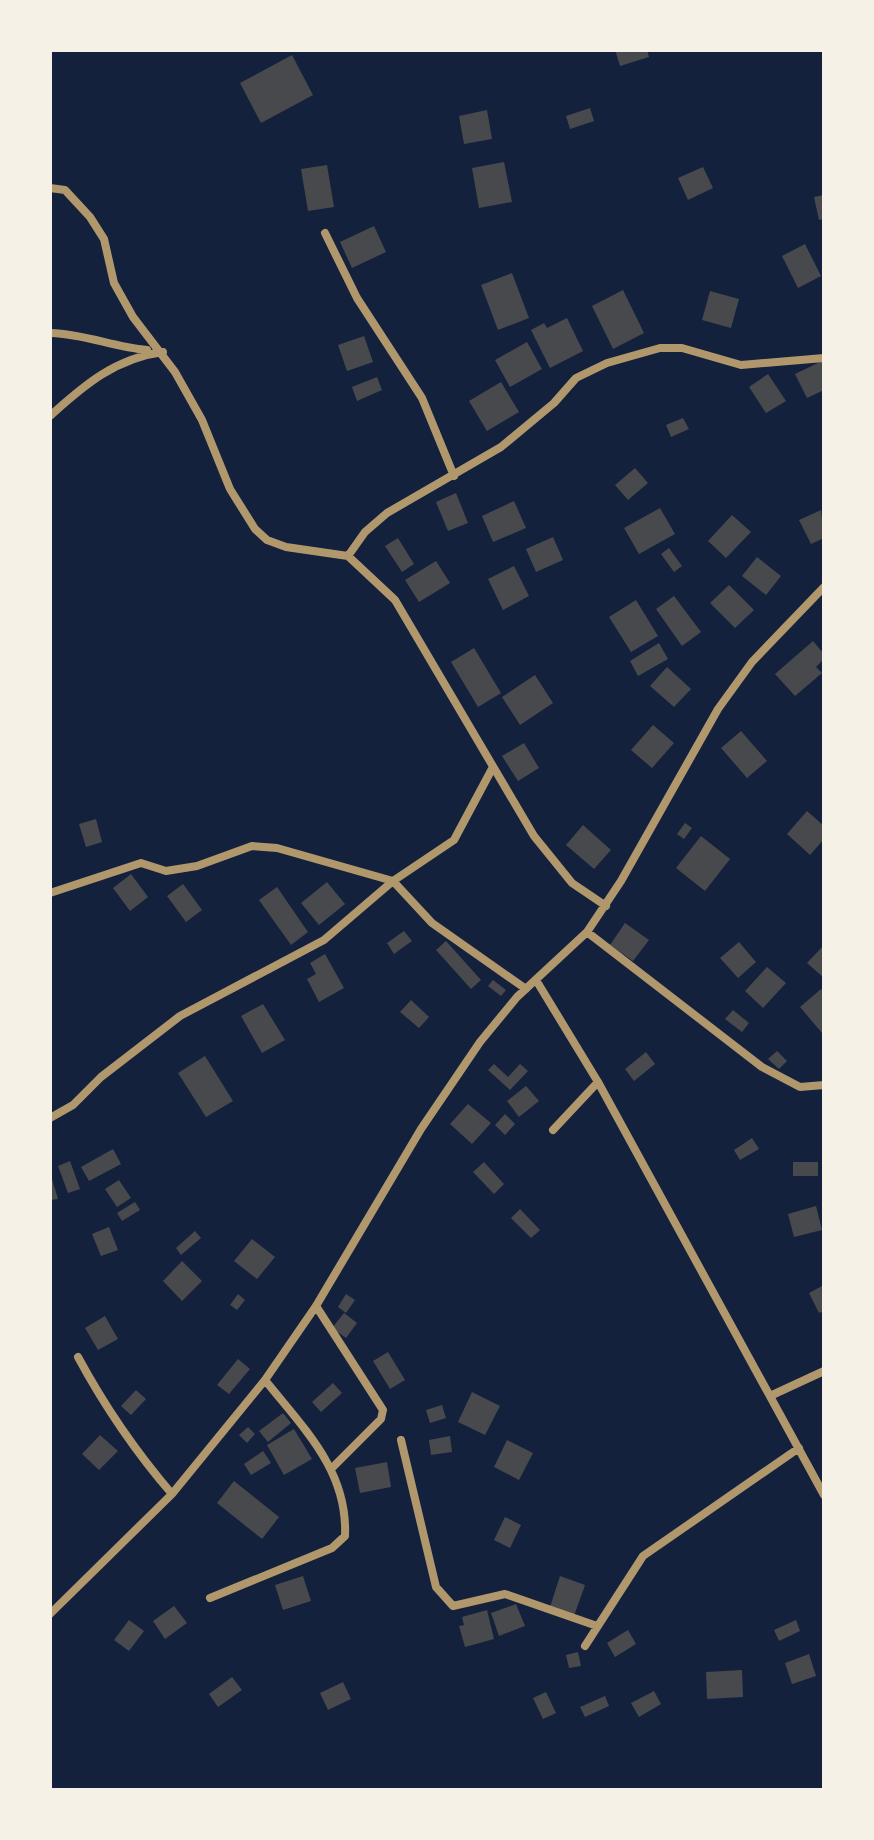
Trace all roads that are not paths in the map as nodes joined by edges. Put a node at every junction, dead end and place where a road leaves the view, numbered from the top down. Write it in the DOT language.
graph roads {
  1 [pos="50,188"];
  2 [pos="325,233"];
  3 [pos="51,333"];
  4 [pos="163,352"];
  5 [pos="824,358"];
  6 [pos="50,416"];
  7 [pos="454,476"];
  8 [pos="348,556"];
  9 [pos="824,587"];
  10 [pos="493,767"];
  11 [pos="393,881"];
  12 [pos="50,893"];
  13 [pos="606,906"];
  14 [pos="587,932"];
  15 [pos="536,980"];
  16 [pos="526,989"];
  17 [pos="598,1082"];
  18 [pos="824,1085"];
  19 [pos="50,1118"];
  20 [pos="553,1130"];
  21 [pos="316,1306"];
  22 [pos="78,1357"];
  23 [pos="824,1371"];
  24 [pos="265,1380"];
  25 [pos="770,1396"];
  26 [pos="401,1440"];
  27 [pos="799,1448"];
  28 [pos="332,1468"];
  29 [pos="172,1494"];
  30 [pos="824,1495"];
  31 [pos="210,1598"];
  32 [pos="50,1614"];
  33 [pos="597,1626"];
  34 [pos="585,1646"];
  1 -- 4 [label="street"];
  2 -- 7 [label="street"];
  3 -- 4 [label="street"];
  4 -- 6 [label="street"];
  4 -- 8 [label="street"];
  5 -- 7 [label="street"];
  7 -- 8 [label="street"];
  8 -- 10 [label="street"];
  9 -- 13 [label="street"];
  10 -- 11 [label="street"];
  10 -- 13 [label="street"];
  11 -- 12 [label="street"];
  11 -- 16 [label="street"];
  11 -- 19 [label="street"];
  13 -- 14 [label="street"];
  14 -- 15 [label="street"];
  14 -- 18 [label="street"];
  15 -- 16 [label="street"];
  15 -- 17 [label="street"];
  16 -- 21 [label="street"];
  17 -- 20 [label="street"];
  17 -- 25 [label="street"];
  21 -- 24 [label="street"];
  21 -- 28 [label="street"];
  22 -- 29 [label="street"];
  23 -- 25 [label="street"];
  24 -- 28 [label="street"];
  24 -- 29 [label="street"];
  25 -- 27 [label="street"];
  26 -- 33 [label="street"];
  27 -- 30 [label="street"];
  27 -- 33 [label="street"];
  28 -- 31 [label="street"];
  29 -- 32 [label="street"];
  33 -- 34 [label="street"];
}
